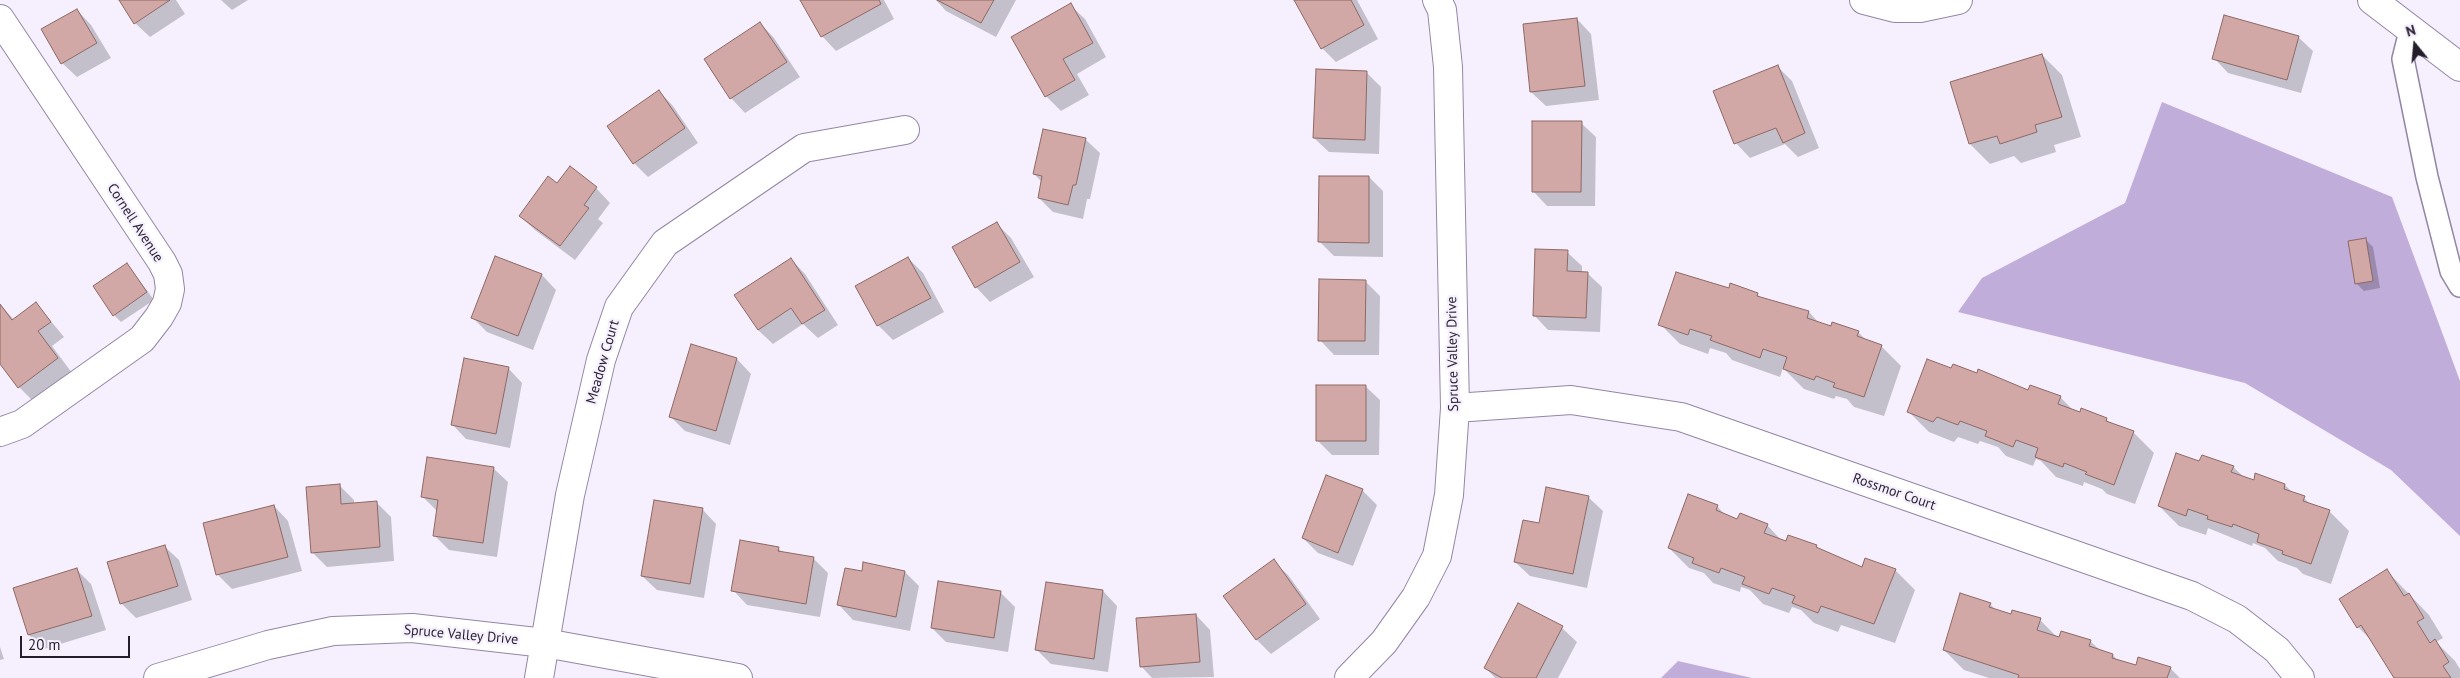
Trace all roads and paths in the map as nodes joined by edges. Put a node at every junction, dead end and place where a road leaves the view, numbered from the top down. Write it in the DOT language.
graph roads {
  1 [pos="1437,0"];
  2 [pos="1864,0"];
  3 [pos="1958,0"];
  4 [pos="2372,0"];
  5 [pos="0,19"];
  6 [pos="2410,30"];
  7 [pos="2460,67"];
  8 [pos="906,130"];
  9 [pos="2460,286"];
  10 [pos="1455,408"];
  11 [pos="0,432"];
  12 [pos="545,643"];
  13 [pos="158,678"];
  14 [pos="539,678"];
  15 [pos="738,678"];
  16 [pos="1349,678"];
  17 [pos="2300,678"];
  1 -- 10 [label="street, Spruce Valley Drive"];
  2 -- 3 [label="street"];
  4 -- 6 [label="street"];
  5 -- 11 [label="street, Cornell Avenue"];
  6 -- 7 [label="street"];
  6 -- 9 [label="lane"];
  8 -- 12 [label="street, Meadow Court"];
  10 -- 16 [label="street, Spruce Valley Drive"];
  10 -- 17 [label="street, Rossmor Court"];
  12 -- 13 [label="street, Spruce Valley Drive"];
  12 -- 14 [label="street, Meadow Court"];
  12 -- 15 [label="street, Spruce Valley Drive"];
}
